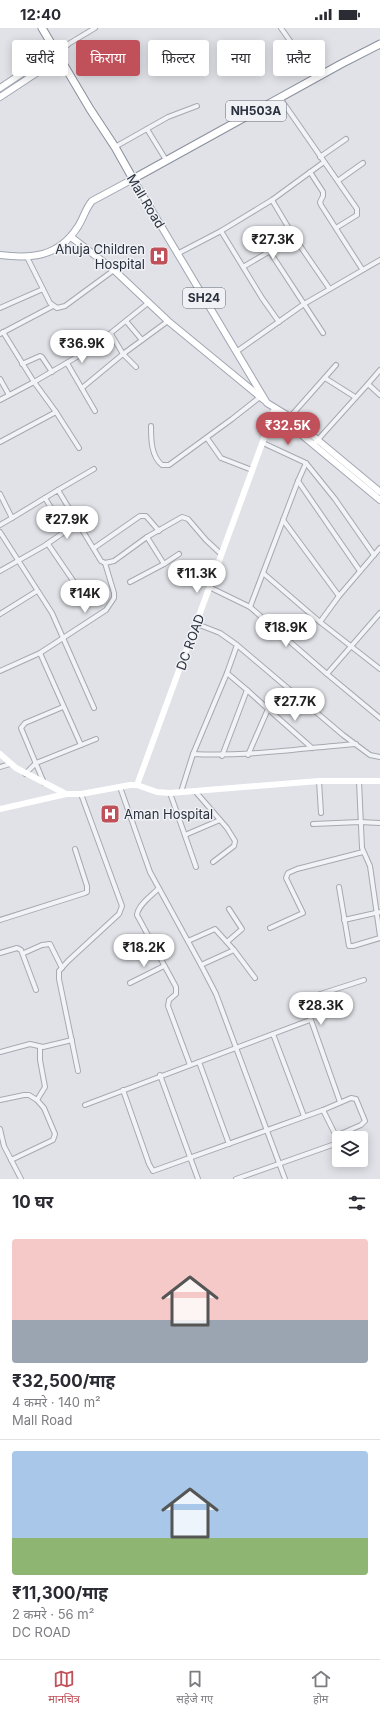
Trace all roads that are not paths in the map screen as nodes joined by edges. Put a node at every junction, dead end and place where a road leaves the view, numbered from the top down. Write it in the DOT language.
graph roads {
  1 [pos="42,28"];
  2 [pos="95,28"];
  3 [pos="281,28"];
  4 [pos="48,40"];
  5 [pos="380,44"];
  6 [pos="68,45"];
  7 [pos="18,76"];
  8 [pos="32,76"];
  9 [pos="68,76"];
  10 [pos="316,78"];
  11 [pos="0,88"];
  12 [pos="0,97"];
  13 [pos="280,98"];
  14 [pos="196,106"];
  15 [pos="147,129"];
  16 [pos="346,139"];
  17 [pos="115,147"];
  18 [pos="320,157"];
  19 [pos="166,160"];
  20 [pos="324,162"];
  21 [pos="363,163"];
  22 [pos="310,172"];
  23 [pos="133,179"];
  24 [pos="339,180"];
  25 [pos="272,200"];
  26 [pos="336,228"];
  27 [pos="221,231"];
  28 [pos="71,237"];
  29 [pos="294,238"];
  30 [pos="270,252"];
  31 [pos="177,254"];
  32 [pos="0,255"];
  33 [pos="27,257"];
  34 [pos="380,260"];
  35 [pos="243,267"];
  36 [pos="362,269"];
  37 [pos="114,270"];
  38 [pos="329,288"];
  39 [pos="43,289"];
  40 [pos="148,303"];
  41 [pos="304,304"];
  42 [pos="53,306"];
  43 [pos="0,308"];
  44 [pos="126,321"];
  45 [pos="168,321"];
  46 [pos="280,322"];
  47 [pos="2,333"];
  48 [pos="323,333"];
  49 [pos="111,334"];
  50 [pos="142,340"];
  51 [pos="236,352"];
  52 [pos="123,354"];
  53 [pos="68,363"];
  54 [pos="22,364"];
  55 [pos="336,365"];
  56 [pos="136,367"];
  57 [pos="380,370"];
  58 [pos="52,372"];
  59 [pos="325,378"];
  60 [pos="0,379"];
  61 [pos="34,382"];
  62 [pos="368,384"];
  63 [pos="82,388"];
  64 [pos="9,395"];
  65 [pos="380,395"];
  66 [pos="260,397"];
  67 [pos="355,397"];
  68 [pos="0,400"];
  69 [pos="268,403"];
  70 [pos="278,410"];
  71 [pos="95,411"];
  72 [pos="56,412"];
  73 [pos="290,417"];
  74 [pos="151,426"];
  75 [pos="206,438"];
  76 [pos="0,442"];
  77 [pos="315,442"];
  78 [pos="263,444"];
  79 [pos="79,448"];
  80 [pos="306,463"];
  81 [pos="94,469"];
  82 [pos="252,470"];
  83 [pos="298,481"];
  84 [pos="58,490"];
  85 [pos="380,492"];
  86 [pos="0,494"];
  87 [pos="45,498"];
  88 [pos="380,500"];
  89 [pos="12,518"];
  90 [pos="283,520"];
  91 [pos="0,525"];
  92 [pos="159,531"];
  93 [pos="0,532"];
  94 [pos="147,537"];
  95 [pos="48,544"];
  96 [pos="94,548"];
  97 [pos="380,548"];
  98 [pos="179,554"];
  99 [pos="221,554"];
  100 [pos="374,555"];
  101 [pos="18,561"];
  102 [pos="105,563"];
  103 [pos="164,564"];
  104 [pos="0,571"];
  105 [pos="360,571"];
  106 [pos="263,573"];
  107 [pos="130,582"];
  108 [pos="76,585"];
  109 [pos="209,587"];
  110 [pos="37,591"];
  111 [pos="339,596"];
  112 [pos="250,607"];
  113 [pos="380,613"];
  114 [pos="0,614"];
  115 [pos="320,622"];
  116 [pos="197,624"];
  117 [pos="64,638"];
  118 [pos="237,646"];
  119 [pos="352,647"];
  120 [pos="40,653"];
  121 [pos="380,669"];
  122 [pos="0,671"];
  123 [pos="227,672"];
  124 [pos="327,674"];
  125 [pos="247,690"];
  126 [pos="63,707"];
  127 [pos="94,708"];
  128 [pos="268,709"];
  129 [pos="380,718"];
  130 [pos="96,739"];
  131 [pos="356,744"];
  132 [pos="82,745"];
  133 [pos="312,748"];
  134 [pos="0,754"];
  135 [pos="193,754"];
  136 [pos="248,755"];
  137 [pos="222,756"];
  138 [pos="380,756"];
  139 [pos="36,763"];
  140 [pos="10,764"];
  141 [pos="0,767"];
  142 [pos="25,774"];
  143 [pos="320,781"];
  144 [pos="359,781"];
  145 [pos="380,781"];
  146 [pos="44,783"];
  147 [pos="137,785"];
  148 [pos="120,787"];
  149 [pos="196,791"];
  150 [pos="181,792"];
  151 [pos="170,793"];
  152 [pos="66,794"];
  153 [pos="80,794"];
  154 [pos="0,809"];
  155 [pos="321,813"];
  156 [pos="220,820"];
  157 [pos="360,822"];
  158 [pos="380,823"];
  159 [pos="313,824"];
  160 [pos="185,835"];
  161 [pos="75,849"];
  162 [pos="363,852"];
  163 [pos="213,862"];
  164 [pos="196,867"];
  165 [pos="339,887"];
  166 [pos="158,889"];
  167 [pos="229,909"];
  168 [pos="378,913"];
  169 [pos="0,920"];
  170 [pos="344,920"];
  171 [pos="270,928"];
  172 [pos="380,937"];
  173 [pos="188,941"];
  174 [pos="227,942"];
  175 [pos="234,950"];
  176 [pos="0,953"];
  177 [pos="24,953"];
  178 [pos="201,965"];
  179 [pos="164,966"];
  180 [pos="62,968"];
  181 [pos="255,978"];
  182 [pos="364,980"];
  183 [pos="130,983"];
  184 [pos="36,990"];
  185 [pos="310,1020"];
  186 [pos="273,1034"];
  187 [pos="72,1040"];
  188 [pos="40,1047"];
  189 [pos="236,1047"];
  190 [pos="0,1052"];
  191 [pos="199,1062"];
  192 [pos="190,1065"];
  193 [pos="78,1071"];
  194 [pos="160,1075"];
  195 [pos="123,1090"];
  196 [pos="0,1100"];
  197 [pos="37,1100"];
  198 [pos="340,1102"];
  199 [pos="85,1105"];
  200 [pos="323,1110"];
  201 [pos="304,1116"];
  202 [pos="0,1129"];
  203 [pos="266,1130"];
  204 [pos="334,1131"];
  205 [pos="347,1131"];
  206 [pos="230,1144"];
  207 [pos="332,1145"];
  208 [pos="2,1147"];
  209 [pos="190,1158"];
  210 [pos="11,1160"];
  211 [pos="279,1163"];
  212 [pos="239,1178"];
  213 [pos="21,1179"];
  214 [pos="198,1179"];
  215 [pos="285,1179"];
  1 -- 4 [label="highway, Mall Road"];
  2 -- 6 [label="street"];
  3 -- 10 [label="street"];
  5 -- 10 [label="highway, NH503A"];
  7 -- 11 [label="main road"];
  8 -- 12 [label="main road"];
  9 -- 17 [label="highway, Mall Road"];
  10 -- 13 [label="highway, NH503A"];
  13 -- 18 [label="street"];
  13 -- 19 [label="highway, NH503A"];
  14 -- 15 [label="street"];
  15 -- 17 [label="street"];
  15 -- 19 [label="street"];
  16 -- 18 [label="street"];
  17 -- 23 [label="highway, Mall Road"];
  18 -- 20 [label="street"];
  19 -- 23 [label="highway, NH503A"];
  20 -- 22 [label="street"];
  20 -- 24 [label="street"];
  21 -- 24 [label="street"];
  22 -- 25 [label="street"];
  22 -- 26 [label="street"];
  23 -- 28 [label="main road"];
  23 -- 31 [label="main road, Mall Road / SH24"];
  24 -- 26 [label="street"];
  25 -- 27 [label="street"];
  25 -- 29 [label="street"];
  26 -- 36 [label="street"];
  27 -- 31 [label="street"];
  27 -- 35 [label="street"];
  28 -- 33 [label="main road"];
  28 -- 37 [label="main road"];
  29 -- 30 [label="street"];
  29 -- 38 [label="street"];
  30 -- 35 [label="street"];
  30 -- 41 [label="street"];
  31 -- 51 [label="main road, Mall Road / SH24"];
  32 -- 33 [label="main road"];
  33 -- 39 [label="street"];
  34 -- 36 [label="street"];
  35 -- 46 [label="street"];
  36 -- 38 [label="street"];
  37 -- 40 [label="main road"];
  37 -- 42 [label="street"];
  38 -- 41 [label="street"];
  39 -- 42 [label="street"];
  39 -- 43 [label="street"];
  40 -- 44 [label="street"];
  40 -- 45 [label="main road"];
  41 -- 46 [label="street"];
  41 -- 48 [label="street"];
  42 -- 47 [label="street"];
  44 -- 49 [label="street"];
  44 -- 50 [label="street"];
  45 -- 50 [label="street"];
  45 -- 66 [label="main road"];
  46 -- 51 [label="street"];
  47 -- 54 [label="street"];
  49 -- 52 [label="street"];
  49 -- 53 [label="street"];
  50 -- 52 [label="street"];
  51 -- 69 [label="main road, Mall Road / SH24"];
  52 -- 56 [label="street"];
  52 -- 63 [label="street"];
  53 -- 58 [label="street"];
  53 -- 63 [label="street"];
  54 -- 58 [label="street"];
  54 -- 61 [label="street"];
  55 -- 59 [label="street"];
  57 -- 62 [label="street"];
  58 -- 61 [label="street"];
  59 -- 67 [label="street"];
  59 -- 73 [label="street"];
  60 -- 64 [label="street"];
  61 -- 64 [label="street"];
  61 -- 72 [label="street"];
  62 -- 65 [label="street"];
  62 -- 67 [label="street"];
  63 -- 71 [label="street"];
  64 -- 68 [label="street"];
  66 -- 69 [label="main road"];
  66 -- 75 [label="street"];
  67 -- 77 [label="street"];
  69 -- 70 [label="main road, Mall Road / SH24"];
  70 -- 73 [label="main road, Mall Road / SH24"];
  70 -- 77 [label="main road, Mall Road / SH24"];
  70 -- 78 [label="main road, DC ROAD"];
  72 -- 76 [label="street"];
  72 -- 79 [label="street"];
  73 -- 77 [label="main road, Mall Road / SH24"];
  74 -- 75 [label="street"];
  75 -- 82 [label="street"];
  77 -- 85 [label="main road, Mall Road / SH24"];
  77 -- 88 [label="main road, Mall Road / SH24"];
  78 -- 80 [label="street"];
  78 -- 82 [label="main road, DC ROAD"];
  80 -- 83 [label="street"];
  80 -- 100 [label="street"];
  81 -- 84 [label="street"];
  82 -- 99 [label="main road, DC ROAD"];
  83 -- 90 [label="street"];
  83 -- 105 [label="street"];
  84 -- 87 [label="street"];
  84 -- 96 [label="street"];
  86 -- 89 [label="street"];
  87 -- 89 [label="street"];
  87 -- 95 [label="street"];
  89 -- 91 [label="street"];
  90 -- 106 [label="street"];
  90 -- 111 [label="street"];
  92 -- 94 [label="street"];
  92 -- 96 [label="street"];
  92 -- 99 [label="street"];
  93 -- 101 [label="street"];
  94 -- 102 [label="street"];
  94 -- 103 [label="street"];
  95 -- 101 [label="street"];
  95 -- 108 [label="street"];
  96 -- 102 [label="street"];
  97 -- 100 [label="street"];
  98 -- 103 [label="street"];
  99 -- 109 [label="main road, DC ROAD"];
  100 -- 105 [label="street"];
  101 -- 104 [label="street"];
  101 -- 110 [label="street"];
  102 -- 117 [label="street"];
  103 -- 107 [label="street"];
  105 -- 111 [label="street"];
  106 -- 112 [label="street"];
  106 -- 115 [label="street"];
  109 -- 112 [label="street"];
  109 -- 116 [label="main road, DC ROAD"];
  110 -- 114 [label="street"];
  110 -- 117 [label="street"];
  111 -- 115 [label="street"];
  112 -- 124 [label="street"];
  113 -- 119 [label="street"];
  115 -- 119 [label="street"];
  116 -- 118 [label="street"];
  116 -- 147 [label="main road, DC ROAD"];
  117 -- 120 [label="street"];
  117 -- 127 [label="street"];
  118 -- 123 [label="street"];
  118 -- 131 [label="street"];
  119 -- 121 [label="street"];
  119 -- 124 [label="street"];
  120 -- 122 [label="street"];
  120 -- 126 [label="street"];
  123 -- 125 [label="street"];
  123 -- 135 [label="street"];
  124 -- 129 [label="street"];
  125 -- 128 [label="street"];
  125 -- 137 [label="street"];
  126 -- 132 [label="street"];
  126 -- 139 [label="street"];
  128 -- 133 [label="street"];
  128 -- 136 [label="street"];
  130 -- 132 [label="street"];
  131 -- 133 [label="street"];
  131 -- 138 [label="street"];
  132 -- 139 [label="street"];
  133 -- 136 [label="street"];
  134 -- 140 [label="main road"];
  135 -- 137 [label="street"];
  135 -- 150 [label="street"];
  136 -- 137 [label="street"];
  139 -- 142 [label="street"];
  139 -- 146 [label="street"];
  140 -- 141 [label="street"];
  140 -- 142 [label="main road"];
  142 -- 146 [label="main road"];
  143 -- 144 [label="main road"];
  143 -- 149 [label="main road"];
  143 -- 155 [label="street"];
  144 -- 145 [label="main road"];
  144 -- 157 [label="street"];
  146 -- 152 [label="main road"];
  147 -- 148 [label="main road"];
  147 -- 151 [label="main road"];
  148 -- 153 [label="main road"];
  148 -- 166 [label="street"];
  149 -- 150 [label="main road"];
  149 -- 156 [label="street"];
  150 -- 151 [label="main road"];
  151 -- 160 [label="street"];
  152 -- 153 [label="main road"];
  152 -- 154 [label="main road"];
  153 -- 180 [label="street"];
  156 -- 160 [label="street"];
  156 -- 163 [label="street"];
  157 -- 158 [label="street"];
  157 -- 159 [label="street"];
  157 -- 162 [label="street"];
  160 -- 164 [label="street"];
  161 -- 169 [label="street"];
  162 -- 168 [label="street"];
  162 -- 171 [label="street"];
  165 -- 170 [label="street"];
  166 -- 173 [label="street"];
  166 -- 179 [label="street"];
  167 -- 174 [label="street"];
  168 -- 170 [label="street"];
  168 -- 172 [label="street"];
  170 -- 172 [label="street"];
  173 -- 174 [label="street"];
  173 -- 178 [label="street"];
  174 -- 175 [label="street"];
  175 -- 178 [label="street"];
  175 -- 181 [label="street"];
  176 -- 177 [label="street"];
  177 -- 180 [label="street"];
  177 -- 184 [label="street"];
  178 -- 189 [label="street"];
  179 -- 183 [label="street"];
  179 -- 192 [label="street"];
  180 -- 187 [label="street"];
  182 -- 185 [label="street"];
  185 -- 186 [label="street"];
  185 -- 198 [label="street"];
  186 -- 189 [label="street"];
  186 -- 201 [label="street"];
  187 -- 188 [label="street"];
  187 -- 193 [label="street"];
  188 -- 190 [label="street"];
  188 -- 197 [label="street"];
  189 -- 191 [label="street"];
  189 -- 203 [label="street"];
  191 -- 192 [label="street"];
  191 -- 206 [label="street"];
  192 -- 194 [label="street"];
  194 -- 195 [label="street"];
  194 -- 209 [label="street"];
  195 -- 199 [label="street"];
  195 -- 209 [label="street"];
  196 -- 197 [label="street"];
  197 -- 210 [label="street"];
  198 -- 200 [label="street"];
  198 -- 205 [label="street"];
  200 -- 201 [label="street"];
  200 -- 204 [label="street"];
  201 -- 203 [label="street"];
  202 -- 208 [label="street"];
  203 -- 206 [label="street"];
  203 -- 211 [label="street"];
  206 -- 209 [label="street"];
  207 -- 211 [label="street"];
  208 -- 210 [label="street"];
  209 -- 214 [label="street"];
  210 -- 213 [label="street"];
  211 -- 212 [label="street"];
  211 -- 215 [label="street"];
}
